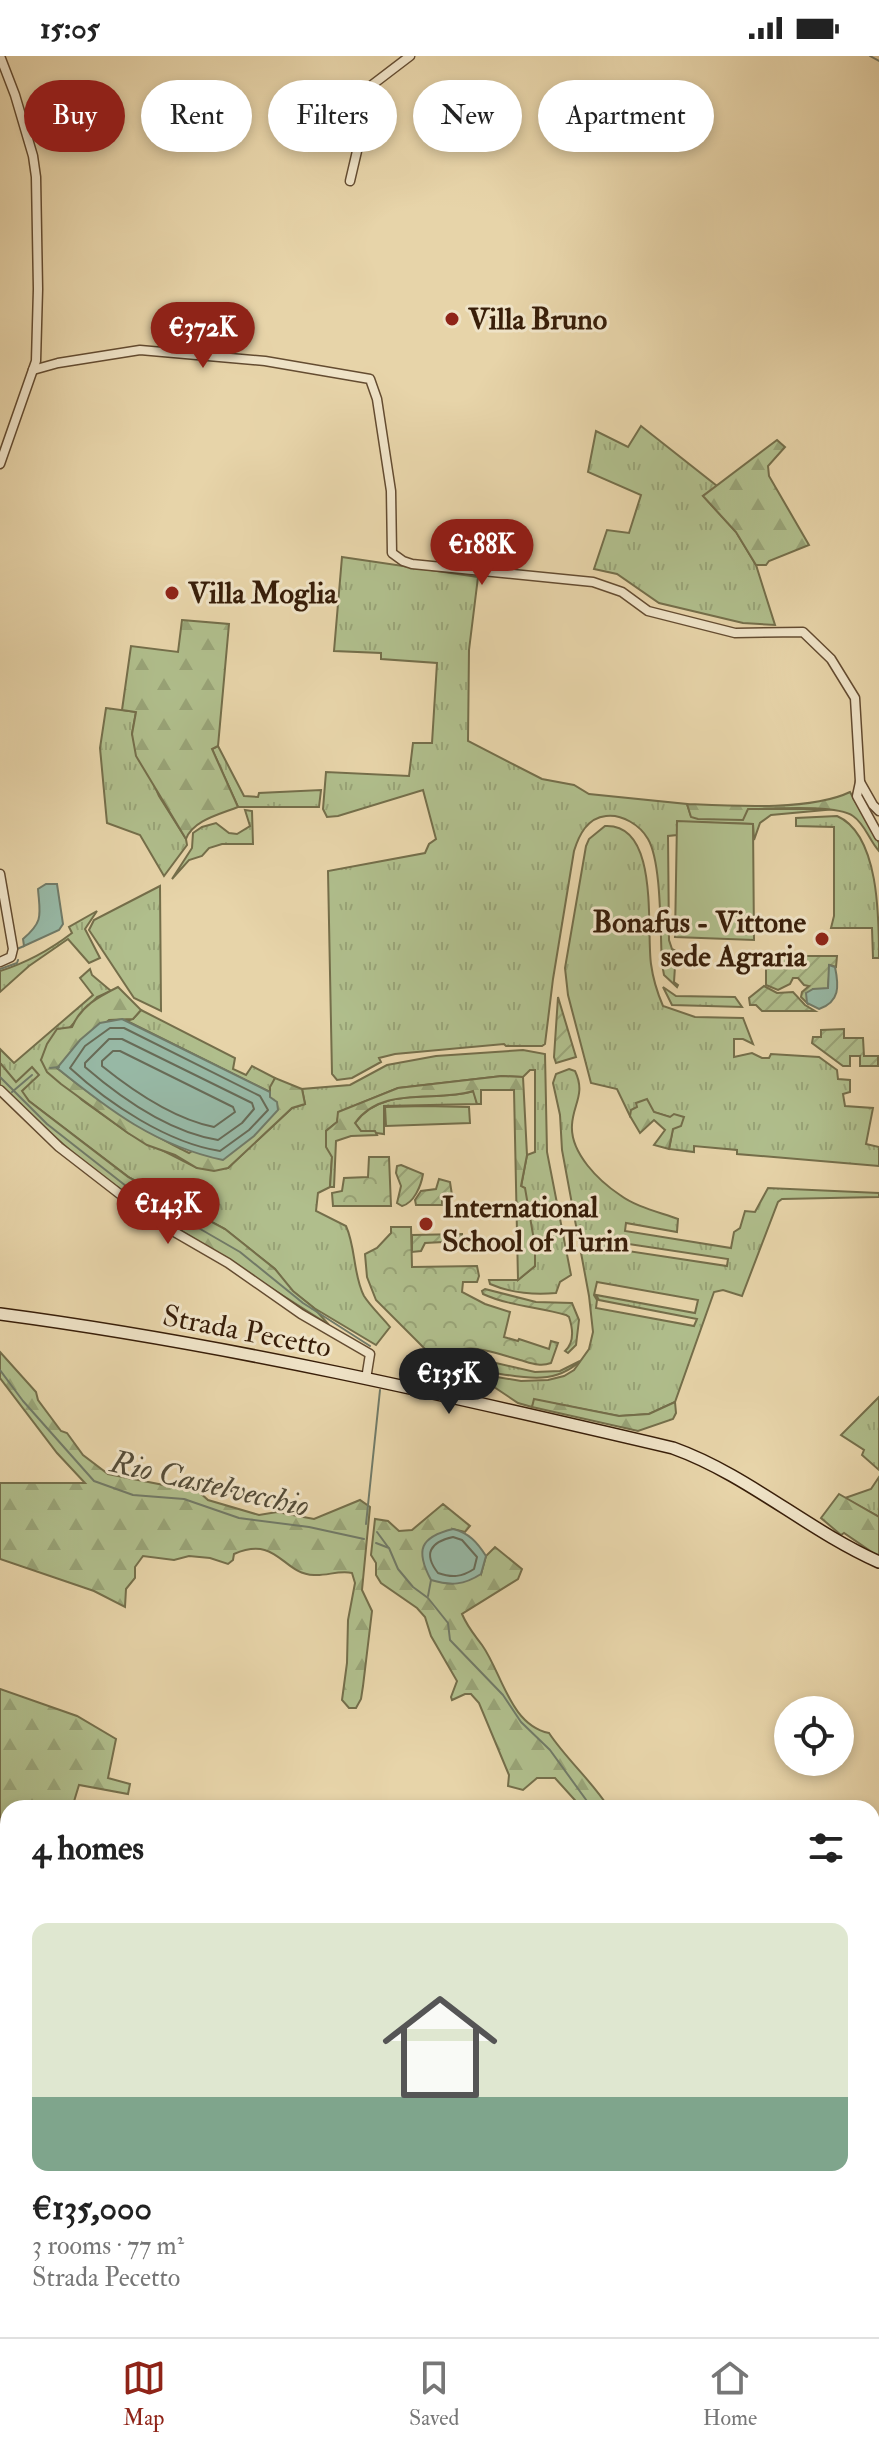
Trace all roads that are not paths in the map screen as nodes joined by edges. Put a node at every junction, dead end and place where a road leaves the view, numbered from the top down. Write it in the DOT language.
graph roads {
  1 [pos="0,56"];
  2 [pos="410,56"];
  3 [pos="381,80"];
  4 [pos="357,152"];
  5 [pos="350,181"];
  6 [pos="33,370"];
  7 [pos="0,464"];
  8 [pos="860,782"];
  9 [pos="879,811"];
  10 [pos="879,836"];
  11 [pos="0,874"];
  12 [pos="0,962"];
  13 [pos="0,1090"];
  14 [pos="0,1314"];
  15 [pos="366,1379"];
  16 [pos="879,1562"];
  1 -- 6 [label="street"];
  2 -- 3 [label="street"];
  4 -- 5 [label="street"];
  6 -- 7 [label="street"];
  6 -- 8 [label="street"];
  8 -- 9 [label="street"];
  8 -- 10 [label="street"];
  11 -- 12 [label="street"];
  13 -- 15 [label="street"];
  14 -- 15 [label="main road, Strada Pecetto"];
  15 -- 16 [label="main road, Strada Pecetto"];
}
